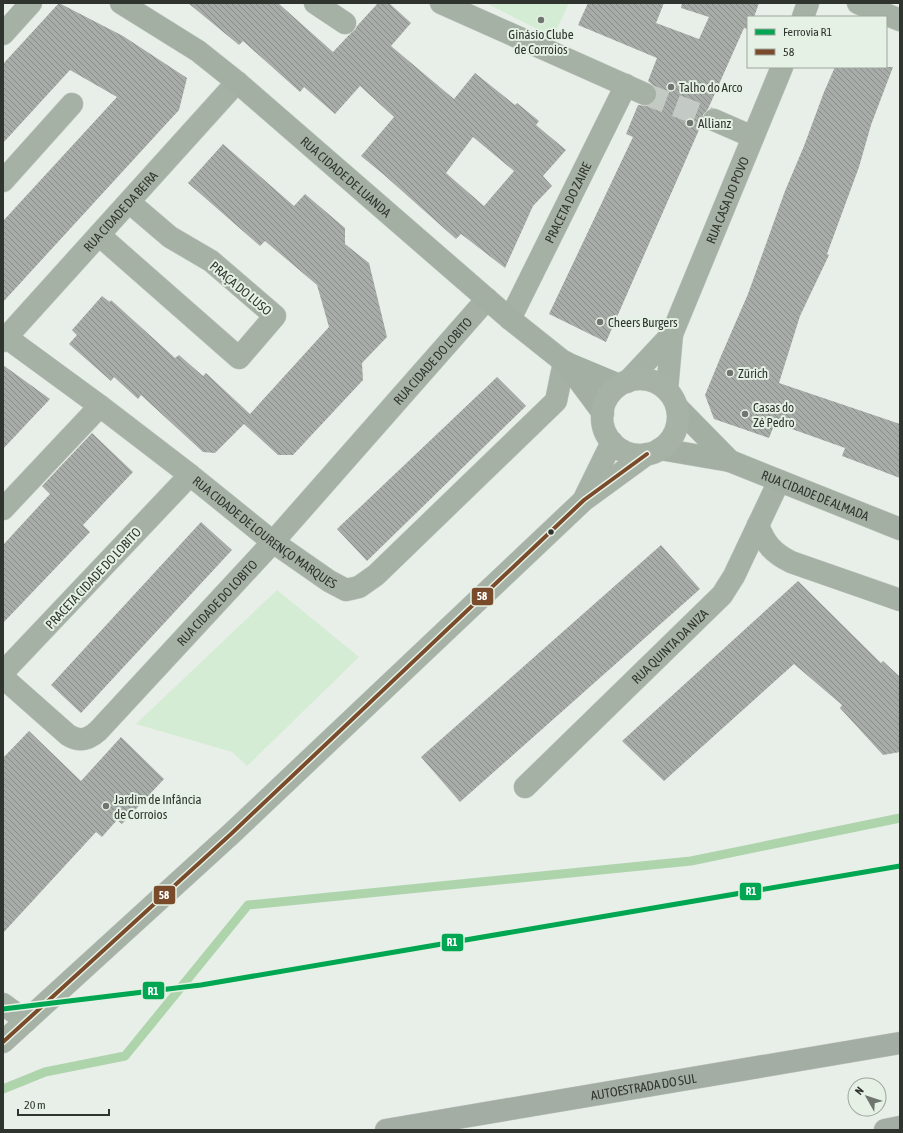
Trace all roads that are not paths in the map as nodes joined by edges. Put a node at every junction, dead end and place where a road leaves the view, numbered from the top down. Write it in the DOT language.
graph roads {
  1 [pos="31,3"];
  2 [pos="315,3"];
  3 [pos="441,3"];
  4 [pos="808,3"];
  5 [pos="858,3"];
  6 [pos="127,4"];
  7 [pos="803,16"];
  8 [pos="900,20"];
  9 [pos="344,23"];
  10 [pos="3,34"];
  11 [pos="782,68"];
  12 [pos="237,82"];
  13 [pos="72,104"];
  14 [pos="714,120"];
  15 [pos="753,137"];
  16 [pos="3,181"];
  17 [pos="129,202"];
  18 [pos="99,235"];
  19 [pos="487,299"];
  20 [pos="510,319"];
  21 [pos="672,334"];
  22 [pos="4,337"];
  23 [pos="564,362"];
  24 [pos="623,384"];
  25 [pos="672,398"];
  26 [pos="100,406"];
  27 [pos="603,413"];
  28 [pos="612,442"];
  29 [pos="654,452"];
  30 [pos="730,461"];
  31 [pos="190,475"];
  32 [pos="779,481"];
  33 [pos="584,500"];
  34 [pos="3,510"];
  35 [pos="758,525"];
  36 [pos="900,529"];
  37 [pos="273,542"];
  38 [pos="900,600"];
  39 [pos="6,687"];
  40 [pos="525,786"];
  41 [pos="3,1004"];
  42 [pos="26,1021"];
  43 [pos="3,1042"];
  44 [pos="900,1043"];
  45 [pos="900,1127"];
  46 [pos="386,1130"];
  47 [pos="885,1130"];
  1 -- 10 [label="street"];
  2 -- 9 [label="street"];
  3 -- 20 [label="street, PRACETA DO ZAIRE"];
  4 -- 7 [label="street"];
  5 -- 8 [label="street"];
  6 -- 12 [label="main road, RUA CIDADE DE LUANDA"];
  11 -- 15 [label="street, RUA CASA DO POVO"];
  12 -- 17 [label="street, RUA CIDADE DA BEIRA"];
  12 -- 19 [label="main road, RUA CIDADE DE LUANDA"];
  13 -- 16 [label="street"];
  14 -- 15 [label="street"];
  15 -- 21 [label="street, RUA CASA DO POVO"];
  17 -- 18 [label="street, RUA CIDADE DA BEIRA"];
  17 -- 18 [label="street, PRAÇA DO LUSO"];
  18 -- 22 [label="street, RUA CIDADE DA BEIRA"];
  19 -- 20 [label="main road, RUA CIDADE DE LUANDA"];
  19 -- 37 [label="street, RUA CIDADE DO LOBITO"];
  20 -- 23 [label="main road, RUA CIDADE DE LUANDA"];
  21 -- 24 [label="street, RUA CASA DO POVO"];
  21 -- 25 [label="street, RUA CASA DO POVO"];
  22 -- 26 [label="street, RUA CIDADE DE LOURENÇO MARQUES"];
  23 -- 24 [label="main road, RUA CIDADE DE LUANDA"];
  23 -- 27 [label="main road, RUA CIDADE DE LUANDA"];
  23 -- 37 [label="street, RUA CIDADE DE LOURENÇO MARQUES"];
  24 -- 25 [label="main road"];
  24 -- 27 [label="main road"];
  25 -- 29 [label="main road"];
  25 -- 30 [label="main road, RUA CIDADE DE ALMADA"];
  26 -- 31 [label="street, RUA CIDADE DE LOURENÇO MARQUES"];
  26 -- 34 [label="street"];
  27 -- 28 [label="main road"];
  28 -- 29 [label="main road"];
  28 -- 33 [label="main road"];
  29 -- 30 [label="main road, RUA CIDADE DE ALMADA"];
  29 -- 33 [label="main road"];
  30 -- 32 [label="main road, RUA CIDADE DE ALMADA"];
  31 -- 37 [label="street, RUA CIDADE DE LOURENÇO MARQUES"];
  31 -- 39 [label="street, PRACETA CIDADE DO LOBITO"];
  32 -- 35 [label="street, RUA QUINTA DA NIZA"];
  32 -- 36 [label="main road, RUA CIDADE DE ALMADA"];
  33 -- 42 [label="main road"];
  35 -- 38 [label="street"];
  35 -- 40 [label="street, RUA QUINTA DA NIZA"];
  37 -- 39 [label="street, RUA CIDADE DO LOBITO"];
  41 -- 42 [label="street"];
  42 -- 43 [label="main road"];
  44 -- 46 [label="highway, AUTOESTRADA DO SUL"];
  45 -- 47 [label="highway"];
}
